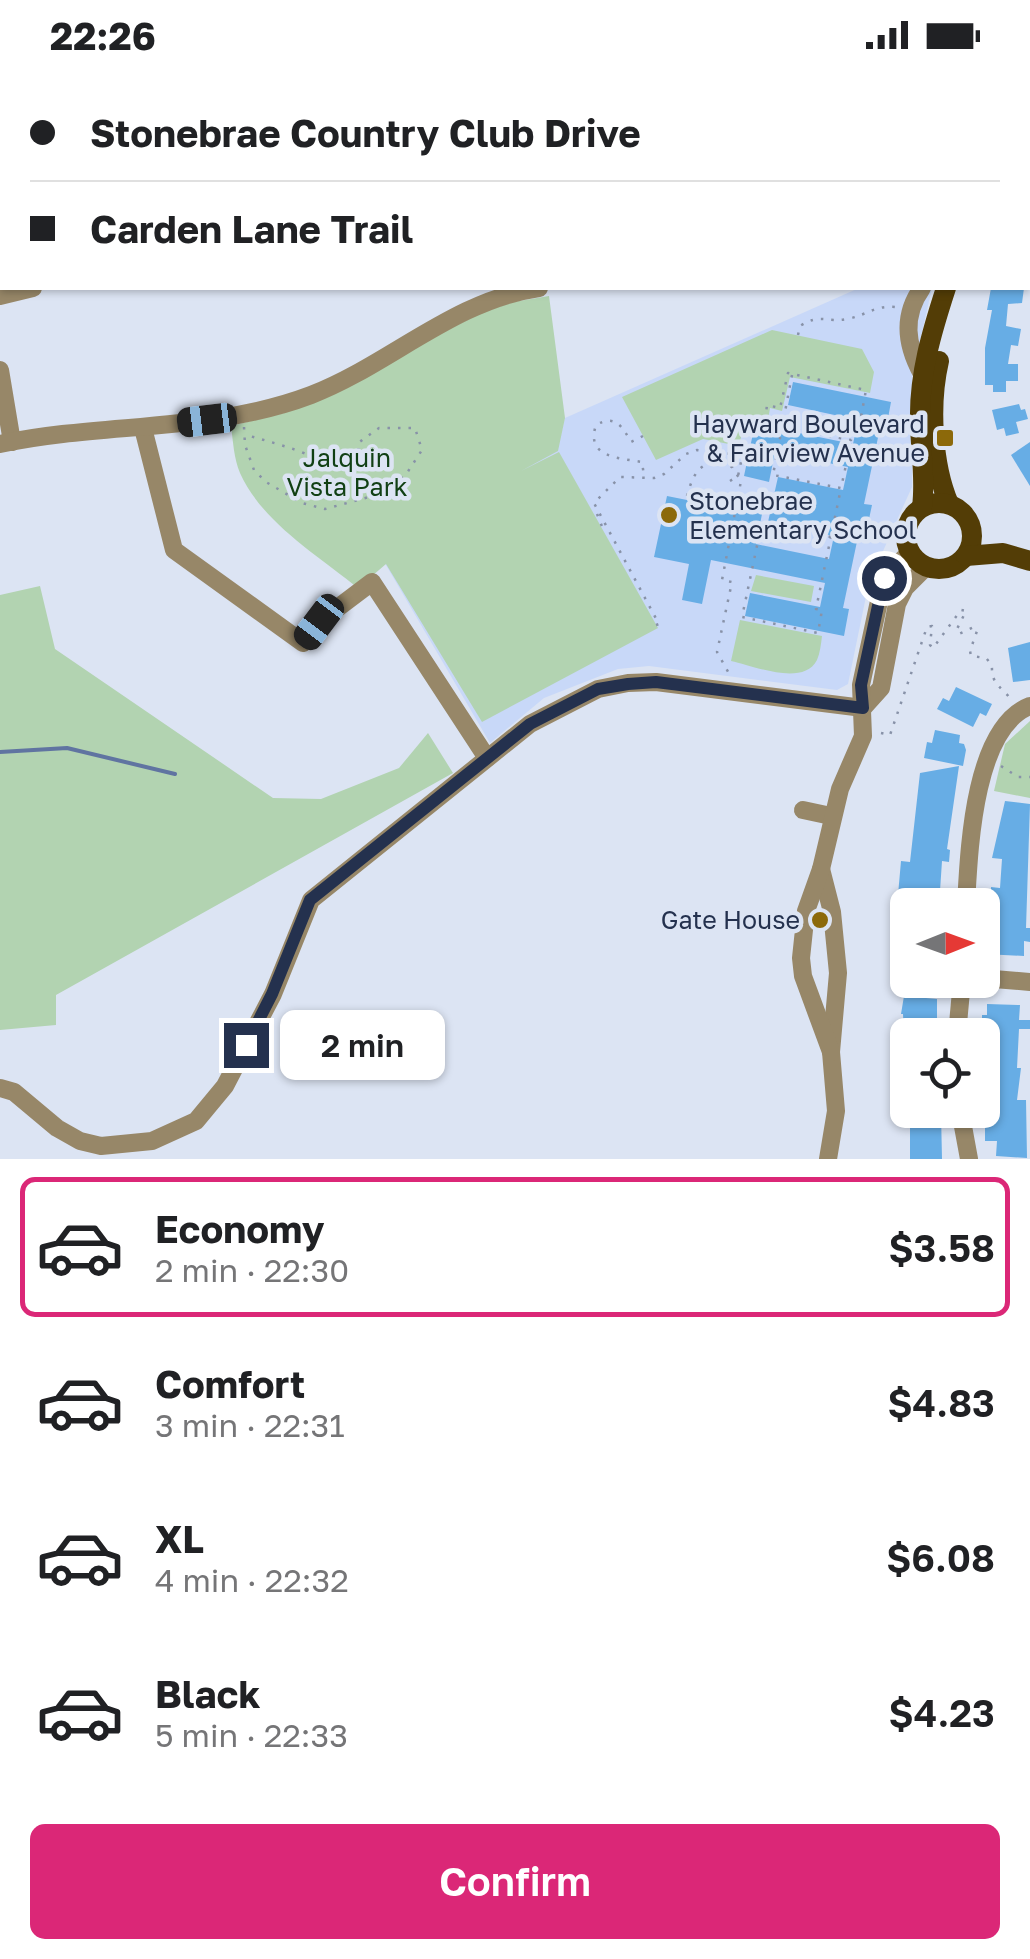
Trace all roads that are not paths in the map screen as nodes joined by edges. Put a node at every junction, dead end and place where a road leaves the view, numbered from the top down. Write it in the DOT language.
graph roads {
  1 [pos="25,290"];
  2 [pos="524,290"];
  3 [pos="921,290"];
  4 [pos="945,290"];
  5 [pos="959,290"];
  6 [pos="0,296"];
  7 [pos="0,370"];
  8 [pos="922,374"];
  9 [pos="143,428"];
  10 [pos="6,443"];
  11 [pos="950,504"];
  12 [pos="922,507"];
  13 [pos="972,532"];
  14 [pos="910,552"];
  15 [pos="1002,553"];
  16 [pos="966,556"];
  17 [pos="1030,560"];
  18 [pos="926,567"];
  19 [pos="863,708"];
  20 [pos="1025,708"];
  21 [pos="488,758"];
  22 [pos="803,810"];
  23 [pos="831,816"];
  24 [pos="821,869"];
  25 [pos="967,888"];
  26 [pos="837,954"];
  27 [pos="800,958"];
  28 [pos="1000,980"];
  29 [pos="1030,982"];
  30 [pos="830,1052"];
  31 [pos="0,1088"];
  32 [pos="963,1128"];
  33 [pos="828,1159"];
  34 [pos="969,1159"];
  1 -- 6 [label="street"];
  2 -- 9 [label="street"];
  3 -- 8 [label="street"];
  4 -- 8 [label="main road"];
  5 -- 11 [label="main road"];
  7 -- 10 [label="street"];
  8 -- 12 [label="main road"];
  9 -- 10 [label="street"];
  9 -- 21 [label="street"];
  11 -- 12 [label="main road"];
  11 -- 13 [label="main road"];
  12 -- 14 [label="main road"];
  13 -- 15 [label="main road"];
  13 -- 16 [label="main road"];
  14 -- 18 [label="main road"];
  14 -- 19 [label="street"];
  15 -- 16 [label="main road"];
  15 -- 17 [label="main road"];
  16 -- 18 [label="main road"];
  18 -- 19 [label="street"];
  19 -- 21 [label="street"];
  19 -- 23 [label="street"];
  20 -- 25 [label="street"];
  21 -- 31 [label="street"];
  22 -- 23 [label="street"];
  23 -- 24 [label="street"];
  24 -- 26 [label="street"];
  24 -- 27 [label="street"];
  26 -- 27 [label="street"];
  26 -- 30 [label="street"];
  27 -- 30 [label="street"];
  28 -- 29 [label="street"];
  30 -- 33 [label="street"];
  32 -- 34 [label="street"];
}
